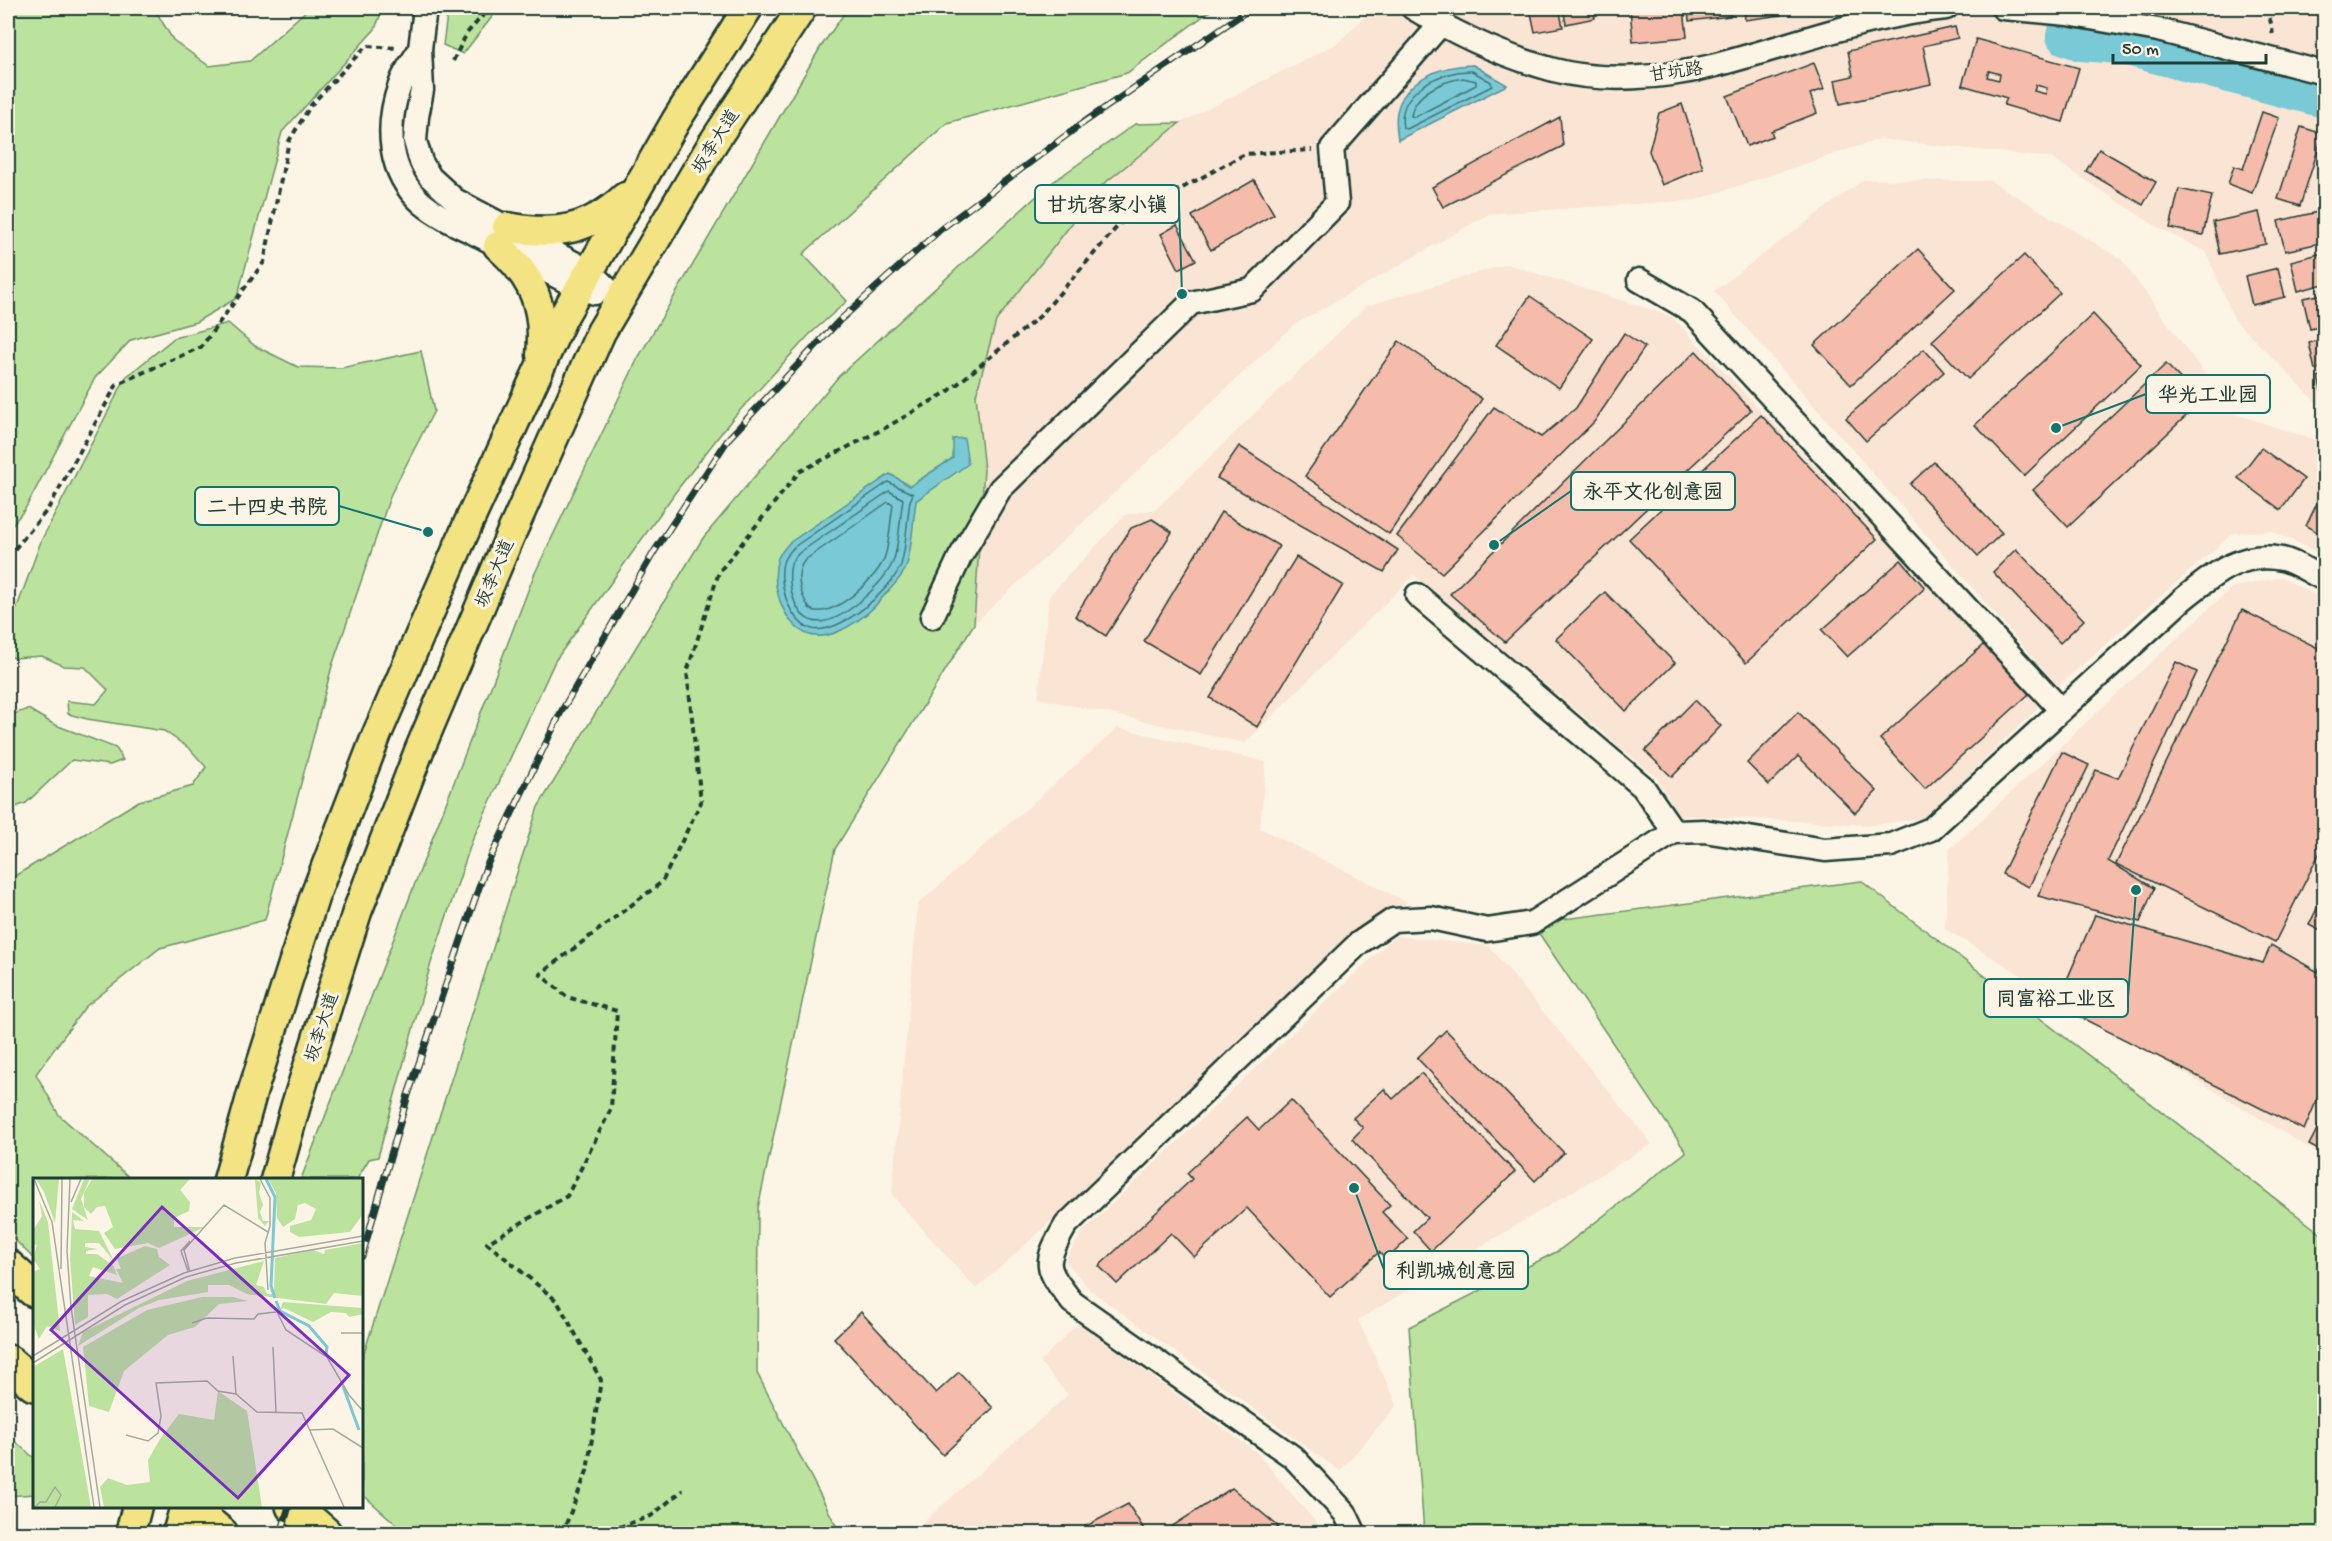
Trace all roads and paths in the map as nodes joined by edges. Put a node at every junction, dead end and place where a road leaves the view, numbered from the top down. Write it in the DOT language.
graph roads {
  1 [pos="222,8"];
  2 [pos="256,8"];
  3 [pos="425,8"];
  4 [pos="489,8"];
  5 [pos="748,8"];
  6 [pos="802,8"];
  7 [pos="1413,8"];
  8 [pos="1946,8"];
  9 [pos="2003,8"];
  10 [pos="2266,8"];
  11 [pos="1441,24"];
  12 [pos="420,49"];
  13 [pos="2275,60"];
  14 [pos="453,61"];
  15 [pos="2325,73"];
  16 [pos="1332,148"];
  17 [pos="638,185"];
  18 [pos="502,236"];
  19 [pos="584,279"];
  20 [pos="1639,280"];
  21 [pos="619,300"];
  22 [pos="540,367"];
  23 [pos="8,557"];
  24 [pos="2325,579"];
  25 [pos="1417,595"];
  26 [pos="932,618"];
  27 [pos="2061,710"];
  28 [pos="1674,832"];
  29 [pos="228,1178"];
  30 [pos="275,1178"];
  31 [pos="8,1267"];
  32 [pos="33,1289"];
  33 [pos="8,1362"];
  34 [pos="33,1383"];
  35 [pos="683,1491"];
  36 [pos="136,1508"];
  37 [pos="185,1508"];
  38 [pos="189,1508"];
  39 [pos="295,1508"];
  40 [pos="129,1533"];
  41 [pos="177,1533"];
  42 [pos="220,1533"];
  43 [pos="326,1533"];
  44 [pos="562,1533"];
  45 [pos="599,1533"];
  46 [pos="1354,1533"];
  1 -- 2 [label="path"];
  3 -- 12 [label="street"];
  4 -- 14 [label="path"];
  5 -- 17 [label="main road"];
  6 -- 21 [label="main road, 坂李大道"];
  7 -- 11 [label="street, 甘坑路"];
  8 -- 11 [label="street, 甘坑路"];
  9 -- 13 [label="street"];
  10 -- 13 [label="path"];
  11 -- 16 [label="street"];
  12 -- 18 [label="street"];
  12 -- 23 [label="path"];
  13 -- 15 [label="street"];
  16 -- 26 [label="street"];
  16 -- 44 [label="path"];
  17 -- 18 [label="main road"];
  17 -- 19 [label="main road"];
  18 -- 19 [label="street"];
  18 -- 22 [label="main road"];
  19 -- 21 [label="street"];
  19 -- 22 [label="main road"];
  20 -- 27 [label="street"];
  21 -- 30 [label="main road, 坂李大道"];
  22 -- 29 [label="main road"];
  24 -- 27 [label="street"];
  25 -- 28 [label="street"];
  27 -- 28 [label="street"];
  28 -- 46 [label="street"];
  31 -- 32 [label="highway"];
  33 -- 34 [label="highway"];
  35 -- 45 [label="path"];
  36 -- 40 [label="main road"];
  37 -- 41 [label="main road"];
  38 -- 42 [label="highway"];
  39 -- 43 [label="highway"];
}
